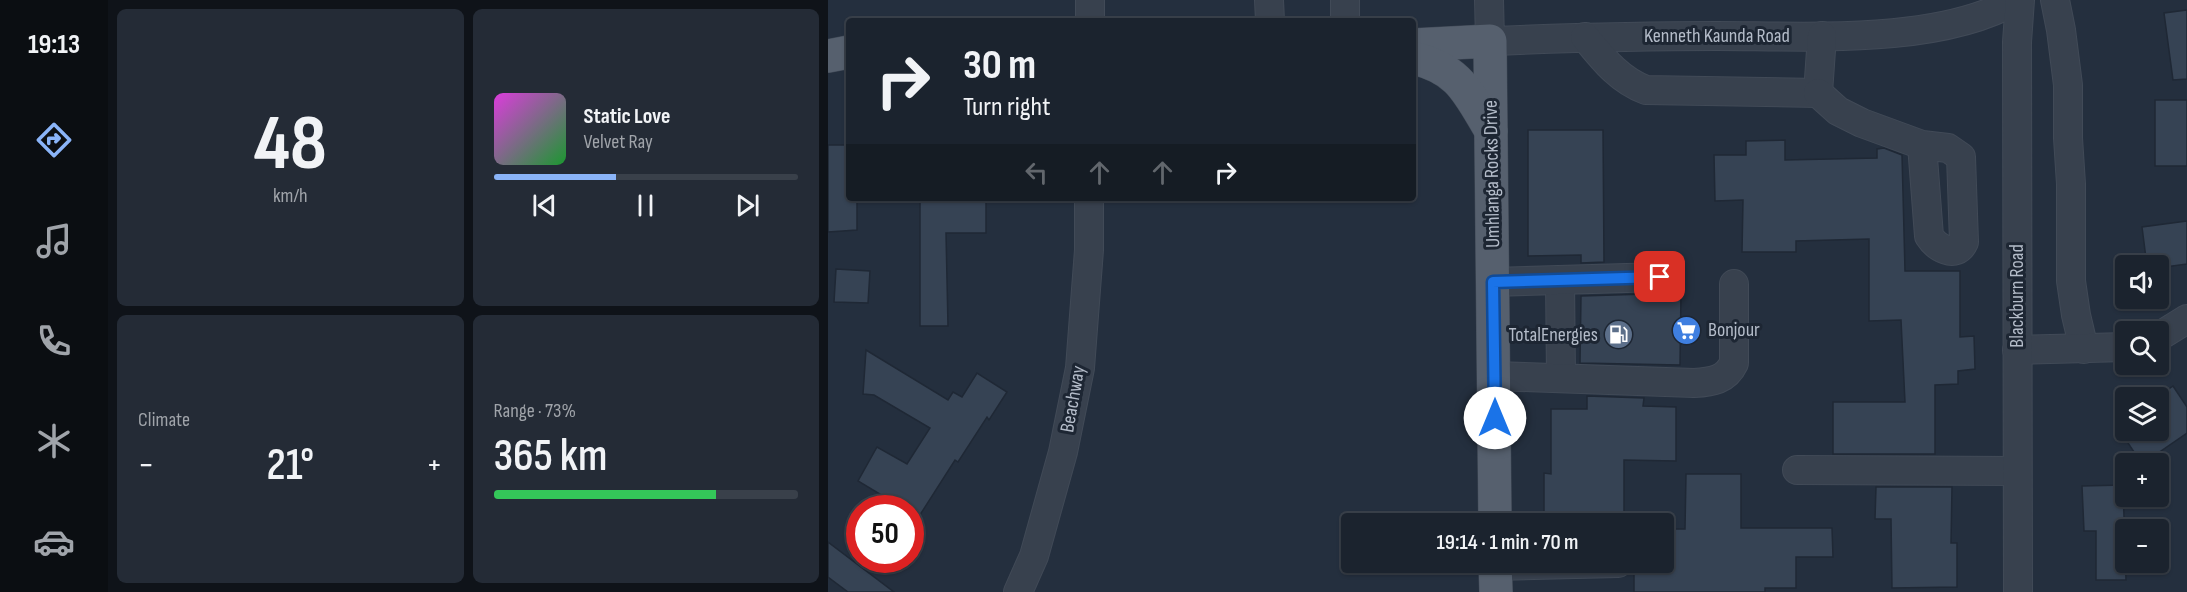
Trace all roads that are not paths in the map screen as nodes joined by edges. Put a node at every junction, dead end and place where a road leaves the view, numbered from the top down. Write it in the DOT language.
graph roads {
  1 [pos="1090,0"];
  2 [pos="1269,0"];
  3 [pos="1345,0"];
  4 [pos="1489,0"];
  5 [pos="2018,0"];
  6 [pos="2055,0"];
  7 [pos="1090,18"];
  8 [pos="1270,18"];
  9 [pos="1345,18"];
  10 [pos="1822,36"];
  11 [pos="1586,37"];
  12 [pos="1490,41"];
  13 [pos="1416,45"];
  14 [pos="846,52"];
  15 [pos="828,56"];
  16 [pos="1416,59"];
  17 [pos="828,67"];
  18 [pos="846,69"];
  19 [pos="1818,93"];
  20 [pos="1492,133"];
  21 [pos="1922,145"];
  22 [pos="1089,201"];
  23 [pos="1660,277"];
  24 [pos="1560,280"];
  25 [pos="1493,282"];
  26 [pos="1734,284"];
  27 [pos="2187,319"];
  28 [pos="2169,330"];
  29 [pos="2115,348"];
  30 [pos="2084,349"];
  31 [pos="2018,350"];
  32 [pos="1494,376"];
  33 [pos="1561,377"];
  34 [pos="1797,470"];
  35 [pos="2017,471"];
  36 [pos="1495,513"];
  37 [pos="1018,592"];
  38 [pos="2018,592"];
  1 -- 7 [label="street"];
  2 -- 8 [label="street"];
  3 -- 9 [label="street"];
  4 -- 12 [label="street"];
  5 -- 10 [label="street, Kenneth Kaunda Road"];
  5 -- 31 [label="street, Blackburn Road"];
  6 -- 30 [label="street"];
  10 -- 11 [label="street, Kenneth Kaunda Road"];
  10 -- 19 [label="street"];
  11 -- 12 [label="street, Kenneth Kaunda Road"];
  11 -- 19 [label="street"];
  12 -- 13 [label="main road, Kenneth Kaunda Road"];
  12 -- 20 [label="main road, Umhlanga Rocks Drive"];
  14 -- 15 [label="main road"];
  16 -- 20 [label="main road"];
  17 -- 18 [label="main road"];
  19 -- 21 [label="street"];
  20 -- 25 [label="main road, Umhlanga Rocks Drive"];
  22 -- 37 [label="street, Beachway"];
  23 -- 24 [label="street"];
  24 -- 25 [label="street"];
  24 -- 33 [label="street"];
  25 -- 32 [label="main road, Umhlanga Rocks Drive"];
  26 -- 33 [label="street"];
  27 -- 28 [label="street"];
  29 -- 30 [label="street"];
  30 -- 31 [label="street"];
  31 -- 35 [label="street, Blackburn Road"];
  32 -- 33 [label="street"];
  32 -- 36 [label="main road, Umhlanga Rocks Drive"];
  34 -- 35 [label="street"];
  35 -- 38 [label="street, Blackburn Road"];
}
